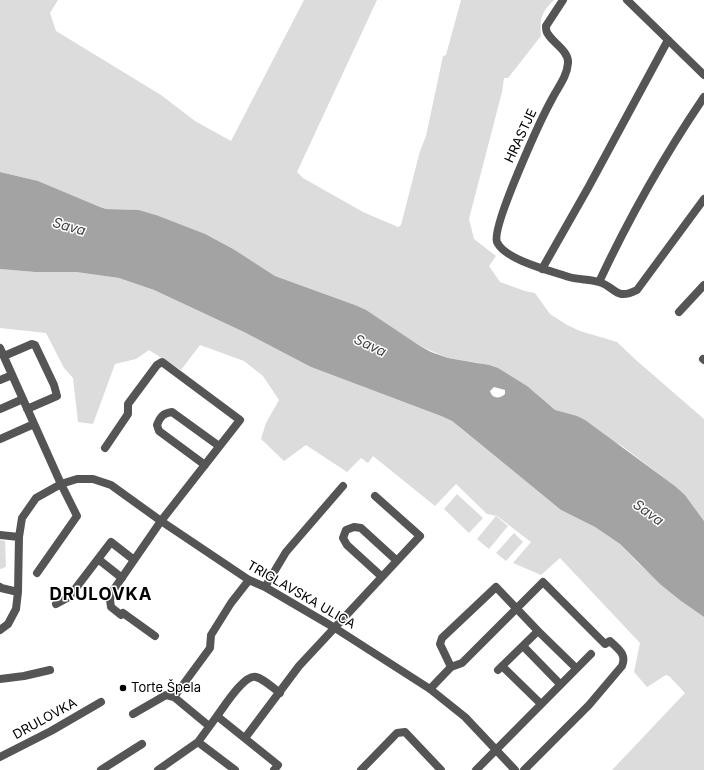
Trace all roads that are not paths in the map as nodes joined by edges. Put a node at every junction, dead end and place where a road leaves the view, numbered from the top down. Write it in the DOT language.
graph roads {
  1 [pos="563,0"];
  2 [pos="627,0"];
  3 [pos="668,40"];
  4 [pos="704,75"];
  5 [pos="704,97"];
  6 [pos="704,199"];
  7 [pos="542,269"];
  8 [pos="599,282"];
  9 [pos="704,285"];
  10 [pos="679,312"];
  11 [pos="1,350"];
  12 [pos="12,375"];
  13 [pos="0,380"];
  14 [pos="23,399"];
  15 [pos="0,409"];
  16 [pos="27,409"];
  17 [pos="34,424"];
  18 [pos="0,439"];
  19 [pos="219,446"];
  20 [pos="104,448"];
  21 [pos="205,465"];
  22 [pos="61,484"];
  23 [pos="343,486"];
  24 [pos="375,496"];
  25 [pos="161,521"];
  26 [pos="0,534"];
  27 [pos="19,537"];
  28 [pos="98,559"];
  29 [pos="134,560"];
  30 [pos="396,560"];
  31 [pos="37,573"];
  32 [pos="382,576"];
  33 [pos="122,578"];
  34 [pos="249,580"];
  35 [pos="0,587"];
  36 [pos="265,587"];
  37 [pos="18,592"];
  38 [pos="56,604"];
  39 [pos="517,608"];
  40 [pos="335,628"];
  41 [pos="0,630"];
  42 [pos="538,631"];
  43 [pos="155,636"];
  44 [pos="523,646"];
  45 [pos="590,654"];
  46 [pos="451,666"];
  47 [pos="576,668"];
  48 [pos="50,670"];
  49 [pos="0,679"];
  50 [pos="560,684"];
  51 [pos="430,689"];
  52 [pos="280,693"];
  53 [pos="174,697"];
  54 [pos="101,702"];
  55 [pos="541,704"];
  56 [pos="132,714"];
  57 [pos="217,716"];
  58 [pos="209,726"];
  59 [pos="246,738"];
  60 [pos="198,742"];
  61 [pos="142,744"];
  62 [pos="496,749"];
  63 [pos="0,757"];
  64 [pos="434,764"];
  65 [pos="101,770"];
  66 [pos="158,770"];
  67 [pos="235,770"];
  68 [pos="274,770"];
  69 [pos="361,770"];
  70 [pos="428,770"];
  71 [pos="441,770"];
  72 [pos="476,770"];
  73 [pos="515,770"];
  74 [pos="524,770"];
  1 -- 7 [label="street, HRASTJE"];
  2 -- 3 [label="street"];
  3 -- 4 [label="street"];
  3 -- 7 [label="street"];
  5 -- 8 [label="street"];
  6 -- 8 [label="street, HRASTJE"];
  7 -- 8 [label="street, HRASTJE"];
  9 -- 10 [label="street"];
  11 -- 12 [label="street"];
  11 -- 16 [label="street"];
  12 -- 13 [label="street"];
  12 -- 14 [label="street"];
  14 -- 15 [label="street"];
  14 -- 16 [label="street"];
  16 -- 17 [label="street"];
  17 -- 18 [label="street"];
  17 -- 22 [label="street"];
  19 -- 20 [label="street"];
  19 -- 21 [label="street"];
  19 -- 21 [label="street"];
  21 -- 25 [label="street"];
  22 -- 25 [label="street, TRIGLAVSKA ULICA"];
  22 -- 27 [label="street, TRIGLAVSKA ULICA"];
  22 -- 31 [label="street"];
  23 -- 36 [label="street"];
  24 -- 30 [label="street"];
  25 -- 29 [label="street"];
  25 -- 34 [label="street, TRIGLAVSKA ULICA"];
  26 -- 27 [label="street"];
  27 -- 37 [label="street"];
  28 -- 29 [label="street"];
  28 -- 33 [label="street"];
  28 -- 38 [label="street"];
  29 -- 33 [label="street"];
  30 -- 32 [label="street"];
  30 -- 32 [label="street"];
  32 -- 40 [label="street"];
  33 -- 43 [label="street"];
  34 -- 36 [label="street, TRIGLAVSKA ULICA"];
  34 -- 53 [label="street"];
  35 -- 37 [label="street"];
  36 -- 40 [label="street, TRIGLAVSKA ULICA"];
  37 -- 41 [label="street"];
  39 -- 42 [label="street"];
  39 -- 46 [label="street"];
  39 -- 46 [label="street"];
  39 -- 74 [label="street"];
  40 -- 51 [label="street, TRIGLAVSKA ULICA"];
  40 -- 52 [label="street"];
  42 -- 44 [label="street"];
  42 -- 47 [label="street"];
  44 -- 50 [label="street"];
  44 -- 55 [label="street"];
  45 -- 47 [label="street"];
  46 -- 51 [label="street"];
  47 -- 50 [label="street"];
  48 -- 49 [label="street"];
  50 -- 55 [label="street"];
  51 -- 62 [label="street, TRIGLAVSKA ULICA"];
  52 -- 57 [label="street"];
  52 -- 59 [label="street"];
  53 -- 56 [label="street"];
  53 -- 58 [label="street"];
  54 -- 63 [label="street, DRULOVKA"];
  55 -- 62 [label="street"];
  57 -- 58 [label="street"];
  57 -- 59 [label="street"];
  58 -- 60 [label="street"];
  59 -- 68 [label="street"];
  60 -- 66 [label="street"];
  60 -- 67 [label="street"];
  61 -- 65 [label="street"];
  62 -- 72 [label="street"];
  62 -- 73 [label="street, TRIGLAVSKA ULICA"];
  64 -- 69 [label="street"];
  64 -- 70 [label="street"];
  64 -- 71 [label="street"];
}
